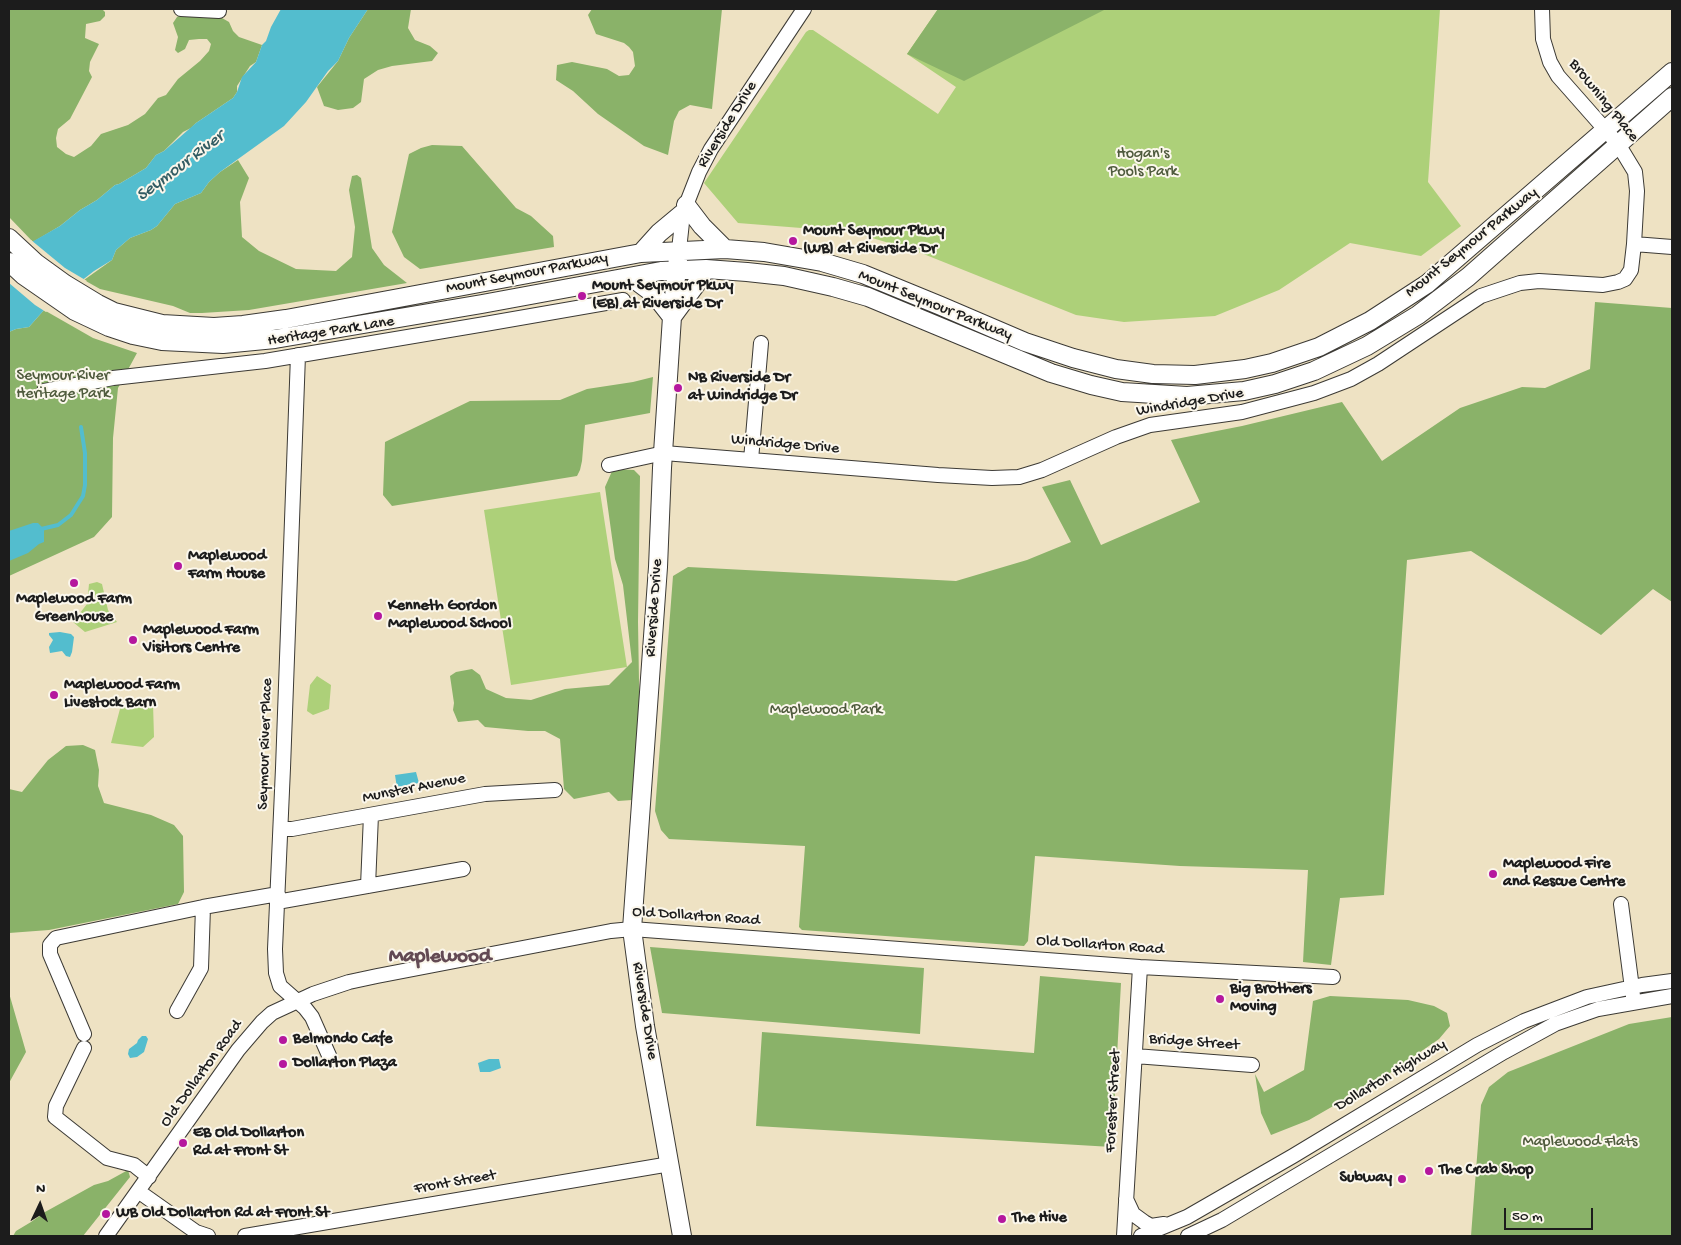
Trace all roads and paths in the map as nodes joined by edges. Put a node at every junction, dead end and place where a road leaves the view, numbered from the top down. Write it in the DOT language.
graph roads {
  1 [pos="181,9"];
  2 [pos="804,9"];
  3 [pos="1542,9"];
  4 [pos="219,11"];
  5 [pos="1672,72"];
  6 [pos="1672,97"];
  7 [pos="1606,131"];
  8 [pos="1618,144"];
  9 [pos="685,209"];
  10 [pos="9,238"];
  11 [pos="1634,244"];
  12 [pos="1672,247"];
  13 [pos="725,249"];
  14 [pos="679,250"];
  15 [pos="641,252"];
  16 [pos="9,262"];
  17 [pos="706,269"];
  18 [pos="677,270"];
  19 [pos="631,277"];
  20 [pos="623,300"];
  21 [pos="672,317"];
  22 [pos="761,343"];
  23 [pos="298,355"];
  24 [pos="44,391"];
  25 [pos="664,453"];
  26 [pos="751,460"];
  27 [pos="609,465"];
  28 [pos="555,790"];
  29 [pos="371,815"];
  30 [pos="281,829"];
  31 [pos="463,869"];
  32 [pos="368,886"];
  33 [pos="278,898"];
  34 [pos="1621,904"];
  35 [pos="203,907"];
  36 [pos="632,929"];
  37 [pos="1140,967"];
  38 [pos="1333,977"];
  39 [pos="1672,981"];
  40 [pos="1632,987"];
  41 [pos="1672,996"];
  42 [pos="297,1001"];
  43 [pos="1634,1002"];
  44 [pos="177,1011"];
  45 [pos="1135,1056"];
  46 [pos="331,1060"];
  47 [pos="1252,1065"];
  48 [pos="670,1164"];
  49 [pos="149,1177"];
  50 [pos="138,1191"];
  51 [pos="1126,1199"];
  52 [pos="1176,1222"];
  53 [pos="106,1236"];
  54 [pos="208,1236"];
  55 [pos="245,1236"];
  56 [pos="682,1236"];
  57 [pos="1124,1236"];
  58 [pos="1141,1236"];
  59 [pos="1188,1236"];
  1 -- 4 [label="street"];
  2 -- 9 [label="street, Riverside Drive"];
  3 -- 7 [label="street, Browning Place"];
  5 -- 7 [label="main road, Mount Seymour Parkway"];
  6 -- 8 [label="main road, Mount Seymour Parkway"];
  7 -- 8 [label="street, Browning Place"];
  7 -- 13 [label="main road, Mount Seymour Parkway"];
  8 -- 11 [label="street, Browning Place"];
  8 -- 17 [label="main road, Mount Seymour Parkway"];
  9 -- 13 [label="main road"];
  9 -- 14 [label="street, Riverside Drive"];
  9 -- 15 [label="main road"];
  10 -- 15 [label="main road, Mount Seymour Parkway"];
  11 -- 12 [label="street"];
  11 -- 26 [label="street, Windridge Drive"];
  13 -- 14 [label="main road, Mount Seymour Parkway"];
  14 -- 15 [label="main road, Mount Seymour Parkway"];
  14 -- 18 [label="main road, Riverside Drive"];
  16 -- 19 [label="main road, Mount Seymour Parkway"];
  17 -- 18 [label="main road, Mount Seymour Parkway"];
  17 -- 21 [label="main road"];
  18 -- 19 [label="main road, Mount Seymour Parkway"];
  18 -- 21 [label="main road, Riverside Drive"];
  19 -- 21 [label="main road"];
  20 -- 23 [label="street, Heritage Park Lane"];
  21 -- 25 [label="main road, Riverside Drive"];
  22 -- 26 [label="street"];
  23 -- 24 [label="street, Heritage Park Lane"];
  23 -- 30 [label="street, Seymour River Place"];
  25 -- 26 [label="street, Windridge Drive"];
  25 -- 27 [label="street, Windridge Drive"];
  25 -- 36 [label="main road, Riverside Drive"];
  28 -- 29 [label="street, Munster Avenue"];
  29 -- 30 [label="street, Munster Avenue"];
  29 -- 32 [label="street"];
  30 -- 33 [label="street, Seymour River Place"];
  31 -- 32 [label="street"];
  32 -- 33 [label="street"];
  33 -- 35 [label="street"];
  33 -- 42 [label="street, Seymour River Place"];
  34 -- 40 [label="street"];
  35 -- 44 [label="street"];
  35 -- 49 [label="street"];
  36 -- 37 [label="street, Old Dollarton Road"];
  36 -- 42 [label="street, Old Dollarton Road"];
  36 -- 48 [label="main road, Riverside Drive"];
  37 -- 38 [label="street, Old Dollarton Road"];
  37 -- 45 [label="street, Forester Street"];
  39 -- 40 [label="street, Dollarton Highway"];
  40 -- 43 [label="street"];
  40 -- 52 [label="street, Dollarton Highway"];
  41 -- 43 [label="street"];
  42 -- 46 [label="street, Seymour River Place"];
  42 -- 49 [label="street, Old Dollarton Road"];
  43 -- 59 [label="street"];
  45 -- 47 [label="street, Bridge Street"];
  45 -- 51 [label="street, Forester Street"];
  48 -- 55 [label="street, Front Street"];
  48 -- 56 [label="main road, Riverside Drive"];
  49 -- 50 [label="street, Old Dollarton Road"];
  50 -- 53 [label="street, Old Dollarton Road"];
  50 -- 54 [label="street"];
  51 -- 52 [label="street"];
  51 -- 57 [label="street, Forester Street"];
  52 -- 58 [label="street, Dollarton Highway"];
}
